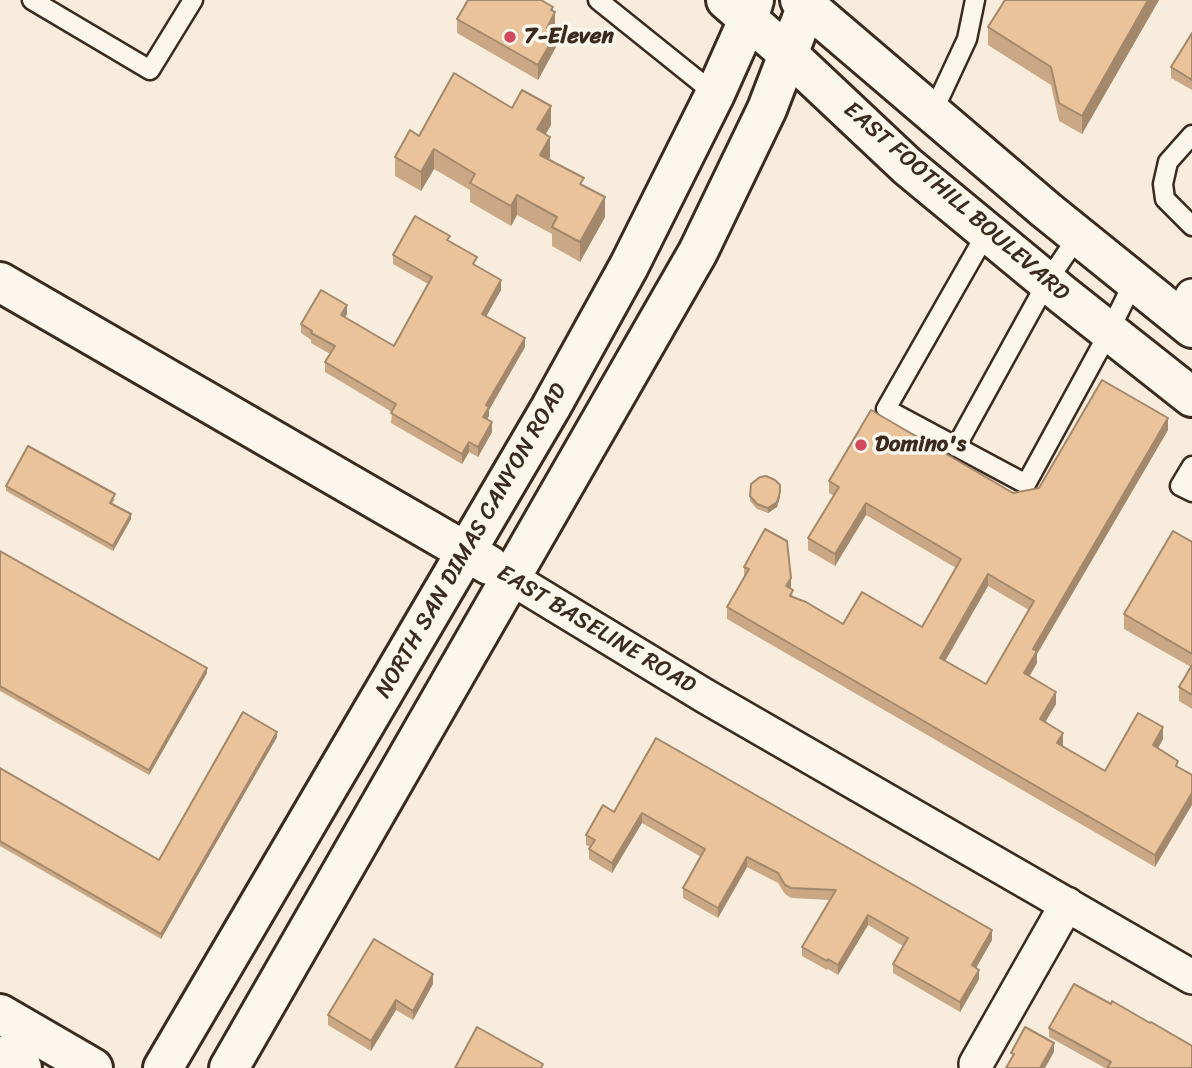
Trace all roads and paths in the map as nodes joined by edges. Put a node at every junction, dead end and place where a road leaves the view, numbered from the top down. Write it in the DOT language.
graph roads {
  1 [pos="32,0"];
  2 [pos="193,0"];
  3 [pos="598,0"];
  4 [pos="975,0"];
  5 [pos="805,2"];
  6 [pos="743,7"];
  7 [pos="789,55"];
  8 [pos="715,94"];
  9 [pos="932,114"];
  10 [pos="1192,135"];
  11 [pos="1192,226"];
  12 [pos="987,232"];
  13 [pos="1078,236"];
  14 [pos="1134,281"];
  15 [pos="0,282"];
  16 [pos="1047,282"];
  17 [pos="1188,314"];
  18 [pos="1109,332"];
  19 [pos="1192,397"];
  20 [pos="956,447"];
  21 [pos="1192,466"];
  22 [pos="1192,492"];
  23 [pos="467,552"];
  24 [pos="511,578"];
  25 [pos="1067,904"];
  26 [pos="1192,977"];
  27 [pos="0,1014"];
  28 [pos="0,1056"];
  29 [pos="86,1064"];
  30 [pos="976,1064"];
  31 [pos="22,1068"];
  32 [pos="163,1068"];
  33 [pos="229,1068"];
  1 -- 2 [label="lane"];
  3 -- 8 [label="lane"];
  4 -- 9 [label="lane"];
  5 -- 7 [label="main road"];
  5 -- 9 [label="main road"];
  6 -- 7 [label="main road, EAST FOOTHILL BOULEVARD"];
  6 -- 8 [label="main road, NORTH SAN DIMAS CANYON ROAD"];
  7 -- 12 [label="main road, EAST FOOTHILL BOULEVARD"];
  7 -- 24 [label="main road"];
  8 -- 23 [label="main road, NORTH SAN DIMAS CANYON ROAD"];
  9 -- 13 [label="main road"];
  10 -- 11 [label="lane"];
  12 -- 16 [label="main road, EAST FOOTHILL BOULEVARD"];
  12 -- 20 [label="lane"];
  13 -- 14 [label="main road"];
  13 -- 16 [label="lane"];
  14 -- 17 [label="main road"];
  14 -- 18 [label="lane"];
  15 -- 23 [label="main road, EAST BASELINE ROAD"];
  16 -- 18 [label="main road, EAST FOOTHILL BOULEVARD"];
  16 -- 20 [label="lane"];
  18 -- 19 [label="main road, EAST FOOTHILL BOULEVARD"];
  18 -- 20 [label="lane"];
  21 -- 22 [label="lane"];
  23 -- 24 [label="main road, EAST BASELINE ROAD"];
  23 -- 32 [label="main road, NORTH SAN DIMAS CANYON ROAD"];
  24 -- 25 [label="street, EAST BASELINE ROAD"];
  24 -- 33 [label="main road"];
  25 -- 26 [label="street, EAST BASELINE ROAD"];
  25 -- 30 [label="street"];
  27 -- 29 [label="main road"];
  28 -- 31 [label="main road"];
}
